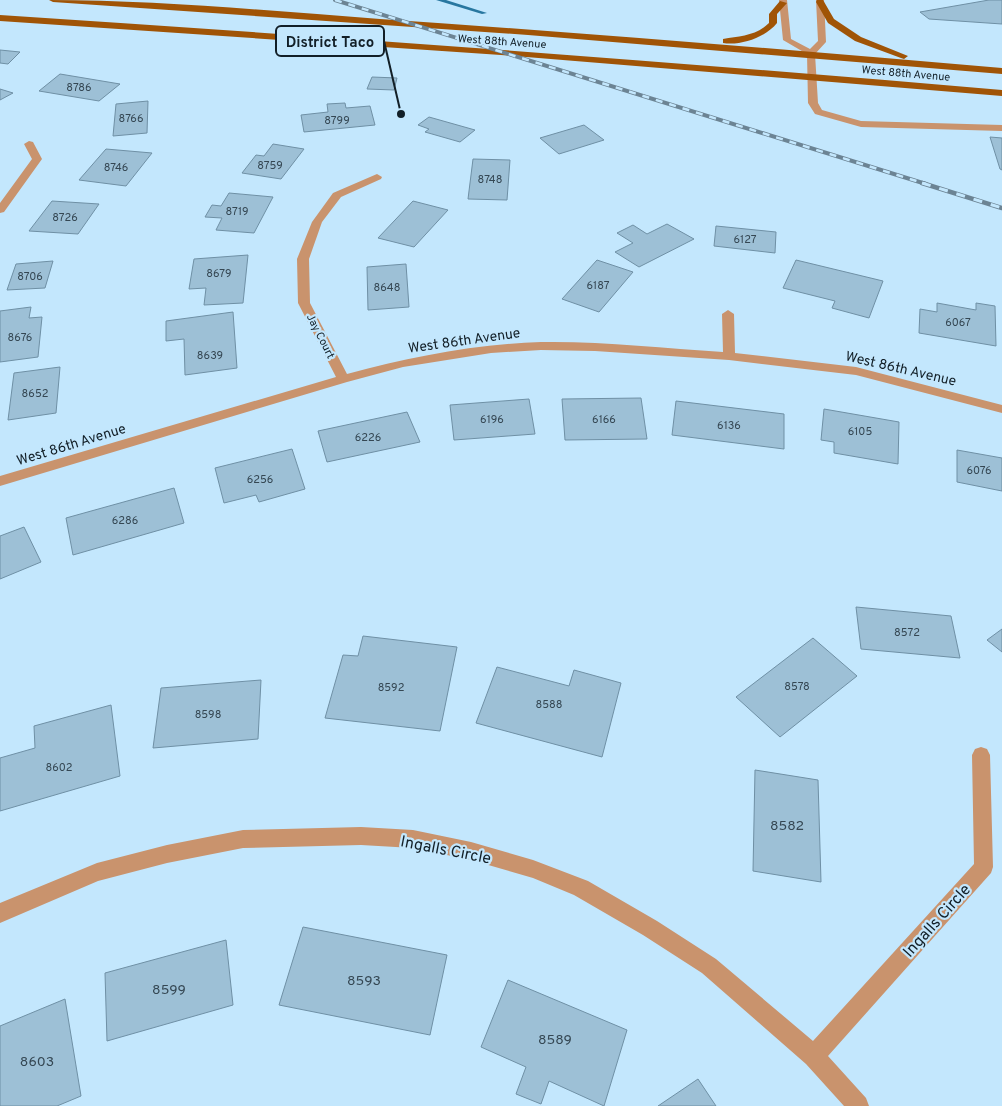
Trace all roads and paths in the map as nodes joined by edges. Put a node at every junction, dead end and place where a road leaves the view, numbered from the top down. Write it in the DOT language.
graph roads {
  1 [pos="53,0"];
  2 [pos="783,1"];
  3 [pos="820,1"];
  4 [pos="0,18"];
  5 [pos="684,44"];
  6 [pos="811,53"];
  7 [pos="932,64"];
  8 [pos="1002,71"];
  9 [pos="812,76"];
  10 [pos="1002,93"];
  11 [pos="1002,128"];
  12 [pos="29,144"];
  13 [pos="376,177"];
  14 [pos="0,210"];
  15 [pos="728,314"];
  16 [pos="729,356"];
  17 [pos="343,379"];
  18 [pos="1002,408"];
  19 [pos="0,480"];
  20 [pos="981,755"];
  21 [pos="0,913"];
  22 [pos="814,1056"];
  23 [pos="858,1106"];
  1 -- 5 [label="main road, West 88th Avenue"];
  2 -- 5 [label="main road"];
  2 -- 6 [label="street"];
  3 -- 6 [label="street"];
  3 -- 7 [label="main road"];
  4 -- 9 [label="main road, West 88th Avenue"];
  5 -- 6 [label="main road, West 88th Avenue"];
  6 -- 7 [label="main road, West 88th Avenue"];
  6 -- 9 [label="street"];
  7 -- 8 [label="main road, West 88th Avenue"];
  9 -- 10 [label="main road, West 88th Avenue"];
  9 -- 11 [label="street"];
  12 -- 14 [label="street"];
  13 -- 17 [label="street, Jay Court"];
  15 -- 16 [label="street"];
  16 -- 17 [label="street, West 86th Avenue"];
  16 -- 18 [label="street, West 86th Avenue"];
  17 -- 19 [label="street, West 86th Avenue"];
  20 -- 22 [label="street, Ingalls Circle"];
  21 -- 22 [label="street, Ingalls Circle"];
  22 -- 23 [label="street, Ingalls Circle"];
}
